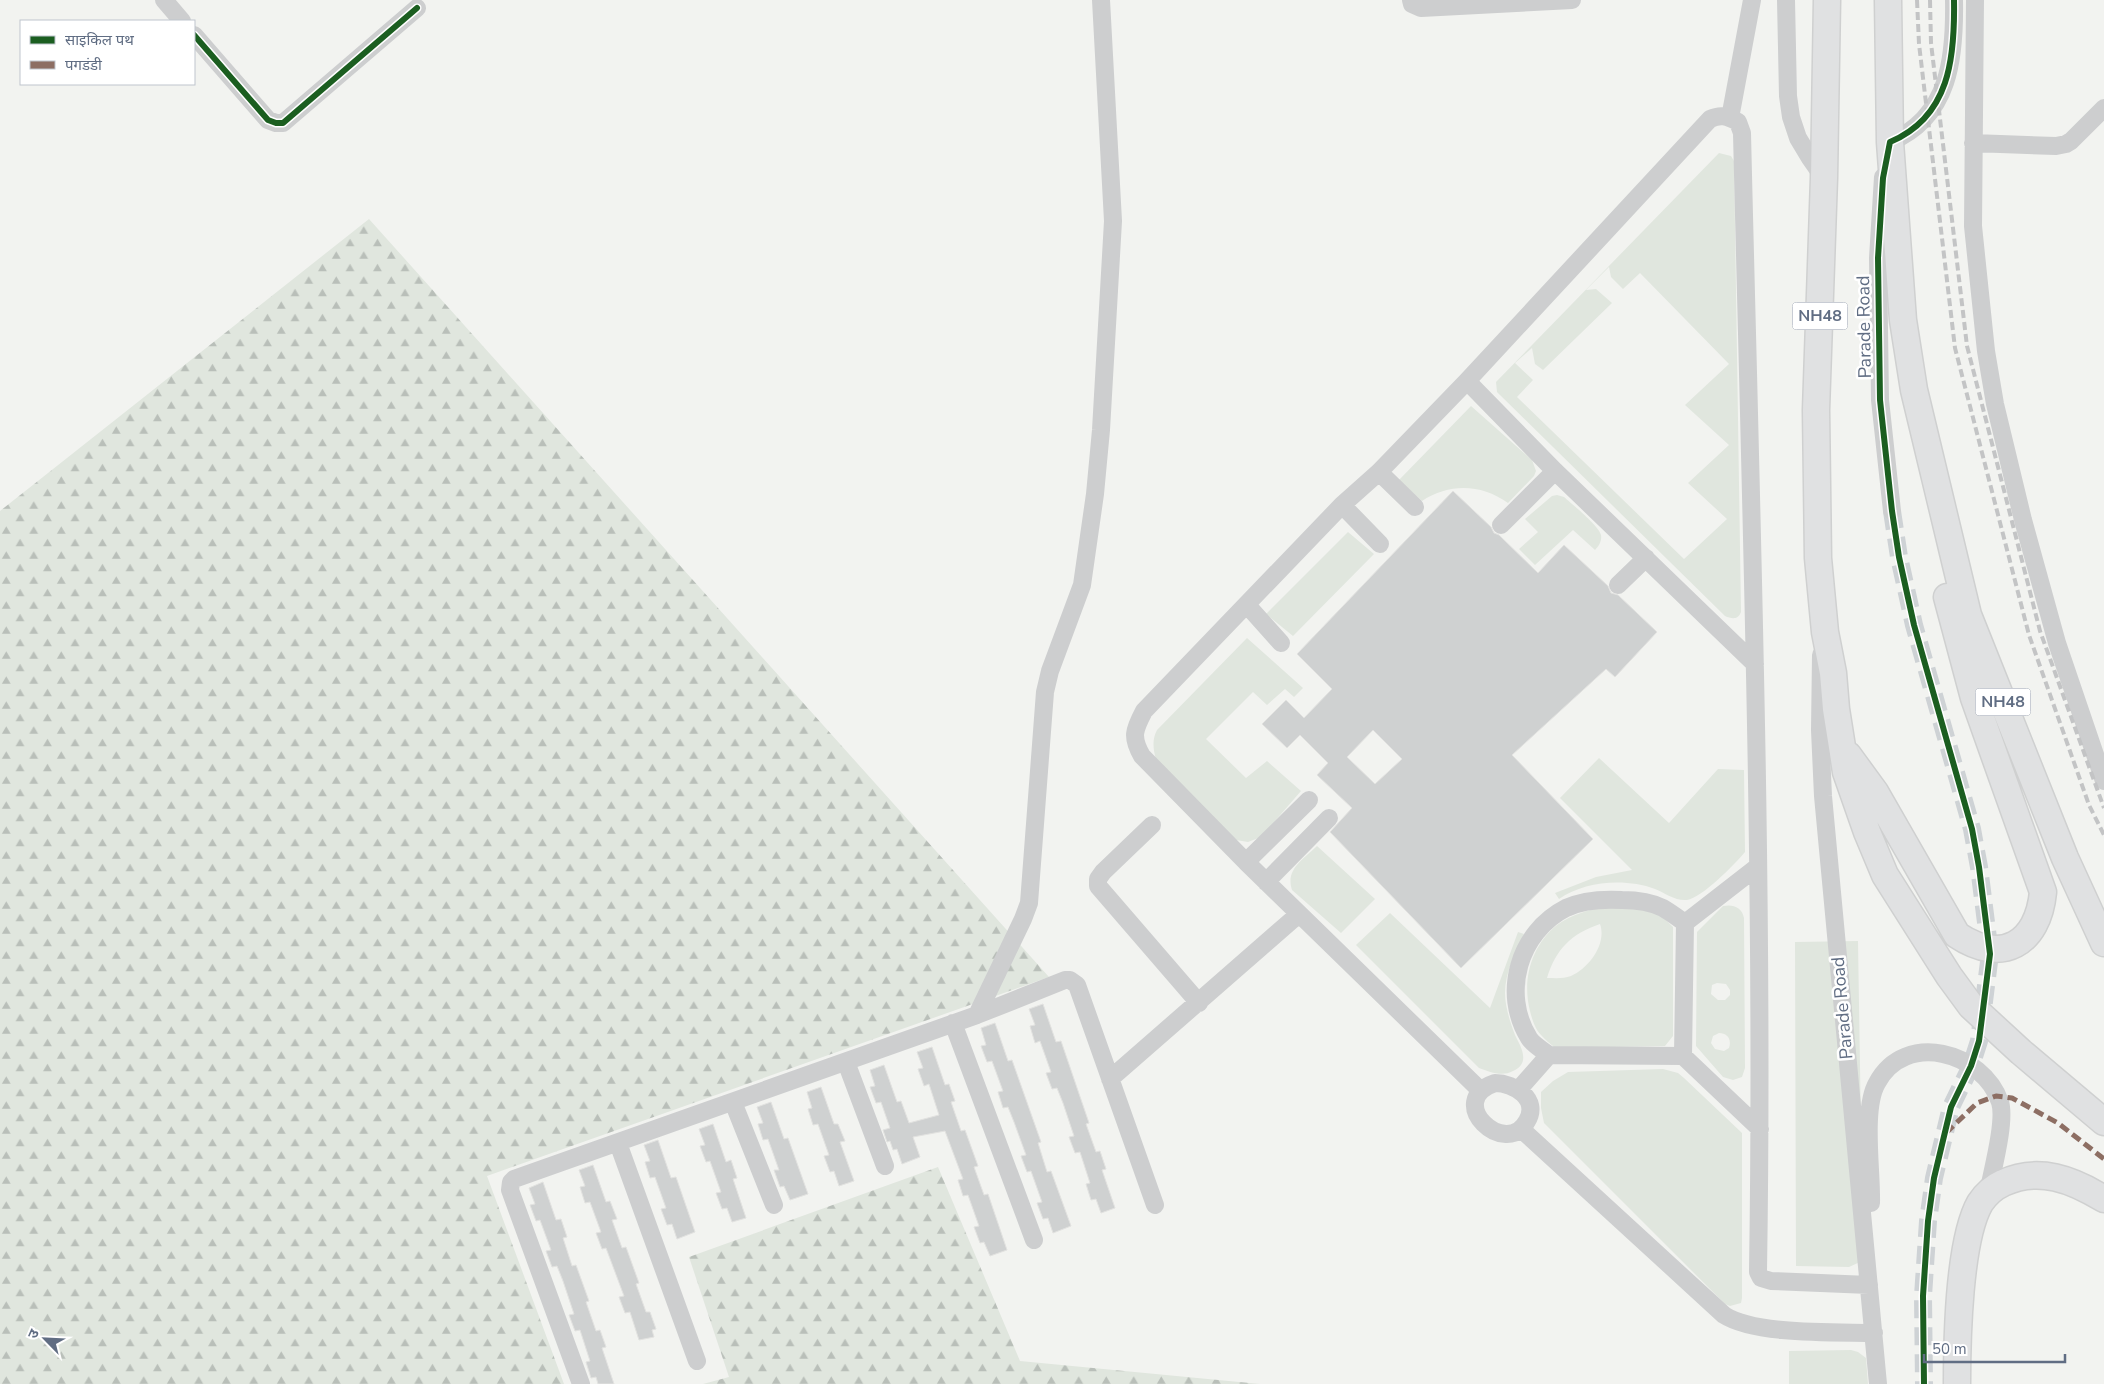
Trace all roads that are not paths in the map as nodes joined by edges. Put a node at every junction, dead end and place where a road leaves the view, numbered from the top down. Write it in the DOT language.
graph roads {
  1 [pos="164,0"];
  2 [pos="1101,0"];
  3 [pos="1411,0"];
  4 [pos="1572,0"];
  5 [pos="1752,0"];
  6 [pos="1786,0"];
  7 [pos="1827,0"];
  8 [pos="1888,0"];
  9 [pos="1954,0"];
  10 [pos="1975,0"];
  11 [pos="417,8"];
  12 [pos="181,20"];
  13 [pos="195,36"];
  14 [pos="2104,108"];
  15 [pos="1730,118"];
  16 [pos="1890,142"];
  17 [pos="1973,143"];
  18 [pos="1824,178"];
  19 [pos="1468,381"];
  20 [pos="1555,470"];
  21 [pos="1379,472"];
  22 [pos="1935,479"];
  23 [pos="1342,505"];
  24 [pos="1415,507"];
  25 [pos="1892,511"];
  26 [pos="1501,525"];
  27 [pos="1380,544"];
  28 [pos="1646,558"];
  29 [pos="1618,585"];
  30 [pos="1247,605"];
  31 [pos="1825,632"];
  32 [pos="1280,643"];
  33 [pos="1755,664"];
  34 [pos="1841,745"];
  35 [pos="2104,781"];
  36 [pos="1309,800"];
  37 [pos="1328,818"];
  38 [pos="1152,825"];
  39 [pos="1246,862"];
  40 [pos="1757,867"];
  41 [pos="1266,882"];
  42 [pos="1299,914"];
  43 [pos="1685,923"];
  44 [pos="2104,943"];
  45 [pos="1199,1003"];
  46 [pos="977,1015"];
  47 [pos="953,1023"];
  48 [pos="1549,1055"];
  49 [pos="1684,1056"];
  50 [pos="846,1062"];
  51 [pos="1110,1079"];
  52 [pos="1519,1089"];
  53 [pos="1481,1091"];
  54 [pos="734,1102"];
  55 [pos="2104,1122"];
  56 [pos="1522,1129"];
  57 [pos="1760,1129"];
  58 [pos="618,1143"];
  59 [pos="884,1166"];
  60 [pos="1988,1192"];
  61 [pos="2104,1199"];
  62 [pos="1155,1205"];
  63 [pos="774,1206"];
  64 [pos="1034,1240"];
  65 [pos="1867,1261"];
  66 [pos="1869,1285"];
  67 [pos="1874,1333"];
  68 [pos="697,1361"];
  69 [pos="581,1384"];
  70 [pos="1878,1384"];
  71 [pos="1957,1384"];
  1 -- 12 [label="street"];
  2 -- 46 [label="street"];
  3 -- 4 [label="street"];
  5 -- 15 [label="street"];
  6 -- 18 [label="street"];
  7 -- 18 [label="highway, NH48"];
  8 -- 16 [label="highway, NH48"];
  9 -- 16 [label="street"];
  10 -- 17 [label="street"];
  11 -- 13 [label="street"];
  14 -- 17 [label="street"];
  15 -- 19 [label="street"];
  15 -- 33 [label="street"];
  16 -- 22 [label="highway, NH48"];
  16 -- 25 [label="street, Parade Road"];
  17 -- 35 [label="street"];
  18 -- 31 [label="highway, NH48"];
  19 -- 20 [label="street"];
  19 -- 21 [label="street"];
  20 -- 26 [label="street"];
  20 -- 28 [label="street"];
  21 -- 23 [label="street"];
  21 -- 24 [label="street"];
  22 -- 34 [label="highway"];
  22 -- 44 [label="highway, NH48"];
  23 -- 27 [label="street"];
  23 -- 30 [label="street"];
  28 -- 29 [label="street"];
  28 -- 33 [label="street"];
  30 -- 32 [label="street"];
  30 -- 39 [label="street"];
  31 -- 34 [label="highway, NH48"];
  31 -- 65 [label="street, Parade Road"];
  33 -- 40 [label="street"];
  34 -- 55 [label="highway, NH48"];
  36 -- 39 [label="street"];
  37 -- 41 [label="street"];
  38 -- 45 [label="street"];
  39 -- 41 [label="street"];
  40 -- 43 [label="street"];
  40 -- 57 [label="street"];
  41 -- 42 [label="street"];
  42 -- 45 [label="street"];
  42 -- 53 [label="street"];
  43 -- 48 [label="street"];
  43 -- 49 [label="street"];
  45 -- 51 [label="street"];
  46 -- 47 [label="street"];
  46 -- 51 [label="street"];
  47 -- 50 [label="street"];
  47 -- 64 [label="street"];
  48 -- 49 [label="street"];
  48 -- 52 [label="street"];
  49 -- 57 [label="street"];
  50 -- 54 [label="street"];
  50 -- 59 [label="street"];
  51 -- 62 [label="street"];
  52 -- 53 [label="street"];
  52 -- 56 [label="street"];
  53 -- 56 [label="street"];
  54 -- 58 [label="street"];
  54 -- 63 [label="street"];
  56 -- 67 [label="street"];
  57 -- 66 [label="street"];
  58 -- 68 [label="street"];
  58 -- 69 [label="street"];
  60 -- 61 [label="highway"];
  60 -- 65 [label="street"];
  60 -- 71 [label="highway"];
  65 -- 66 [label="street, Parade Road"];
  66 -- 67 [label="street, Parade Road"];
  67 -- 70 [label="street, Parade Road"];
}
